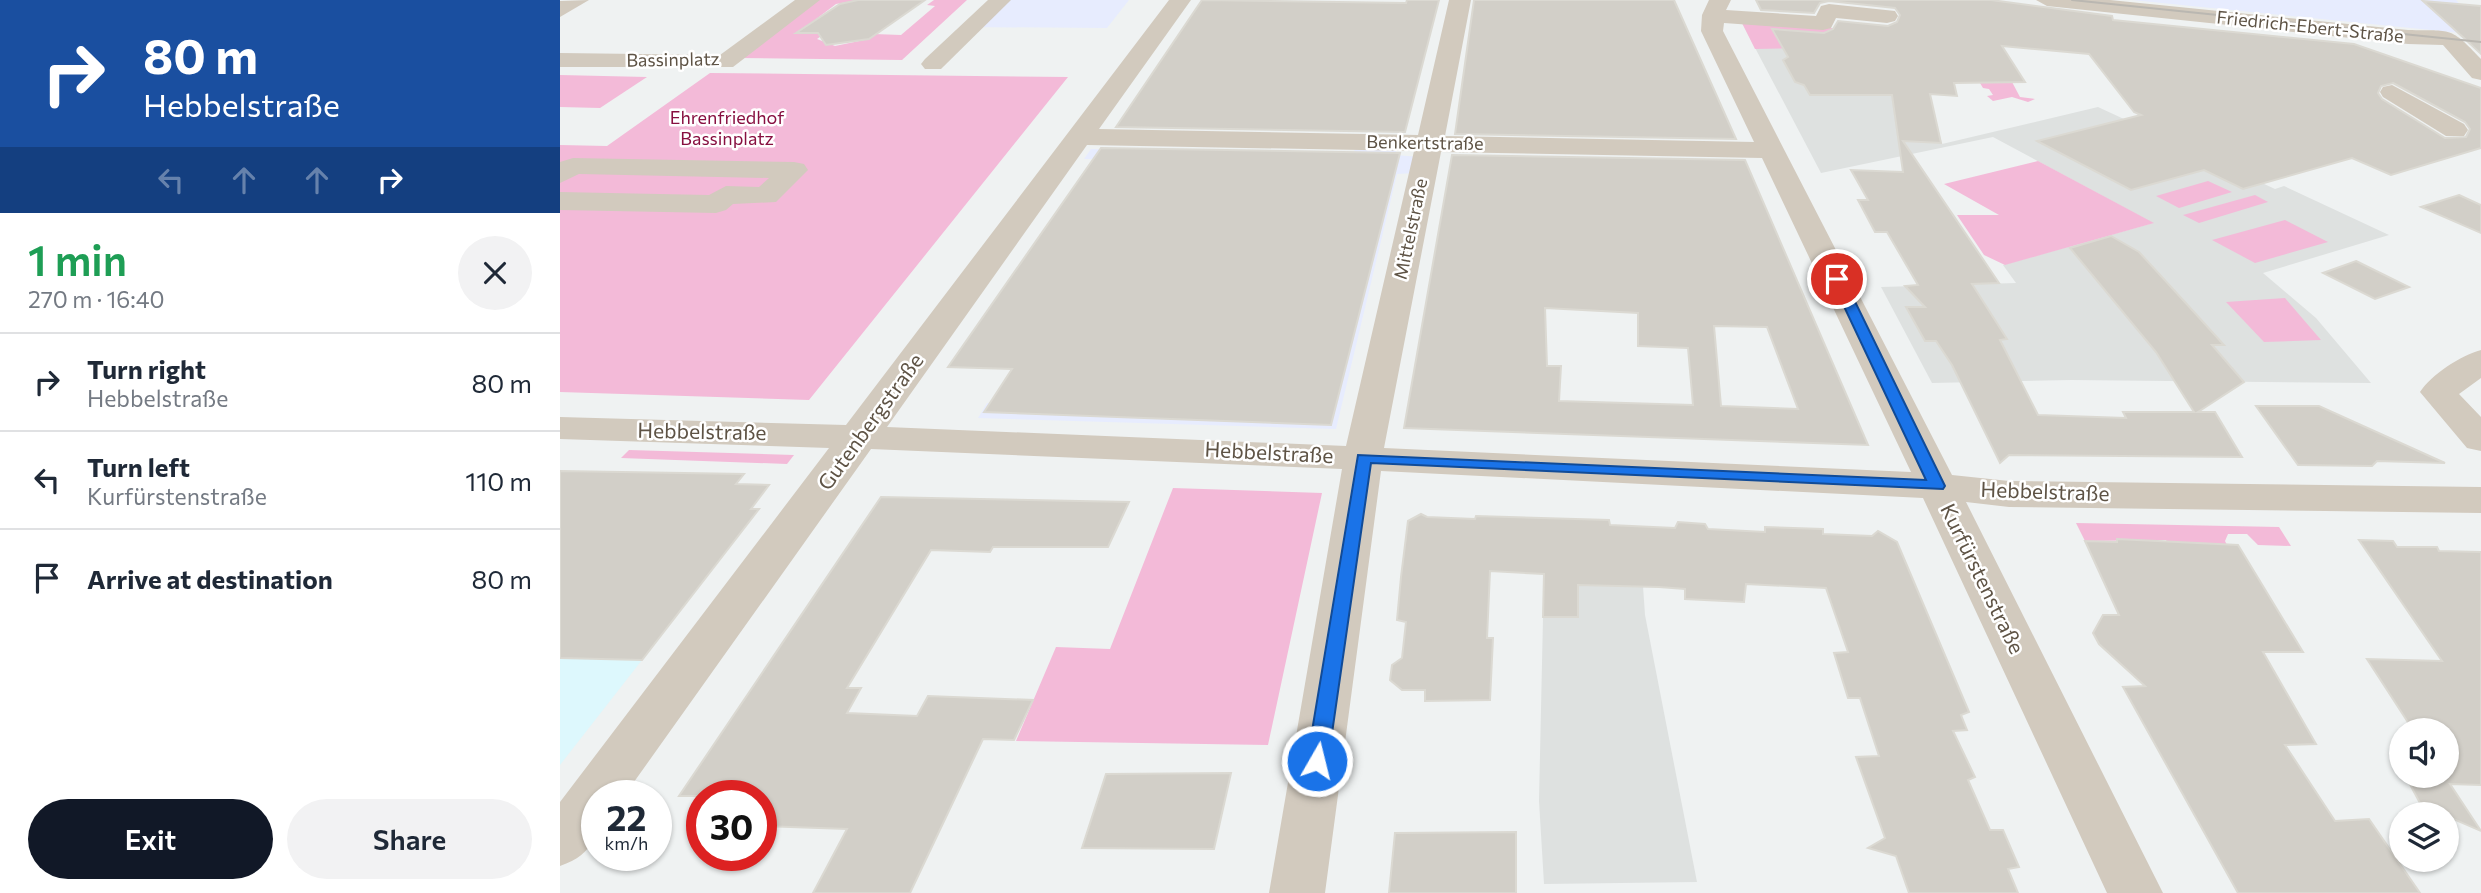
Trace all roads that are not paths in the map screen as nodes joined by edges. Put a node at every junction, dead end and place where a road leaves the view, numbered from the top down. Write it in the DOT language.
graph roads {
  1 [pos="579,0"];
  2 [pos="809,0"];
  3 [pos="1000,0"];
  4 [pos="1180,0"];
  5 [pos="1460,0"];
  6 [pos="2047,0"];
  7 [pos="2109,0"];
  8 [pos="2136,4"];
  9 [pos="1717,8"];
  10 [pos="560,10"];
  11 [pos="1887,16"];
  12 [pos="2449,38"];
  13 [pos="2481,41"];
  14 [pos="560,60"];
  15 [pos="933,64"];
  16 [pos="2481,73"];
  17 [pos="2392,92"];
  18 [pos="2455,130"];
  19 [pos="1080,137"];
  20 [pos="1430,143"];
  21 [pos="1770,150"];
  22 [pos="560,175"];
  23 [pos="560,192"];
  24 [pos="560,200"];
  25 [pos="2481,361"];
  26 [pos="560,428"];
  27 [pos="862,435"];
  28 [pos="2481,440"];
  29 [pos="1363,458"];
  30 [pos="1937,486"];
  31 [pos="2481,500"];
  32 [pos="560,843"];
  33 [pos="1297,893"];
  34 [pos="2135,893"];
  1 -- 10 [label="street"];
  2 -- 14 [label="street, Bassinplatz"];
  3 -- 15 [label="street"];
  4 -- 19 [label="street, Gutenbergstraße"];
  5 -- 20 [label="street, Mittelstraße"];
  6 -- 8 [label="street, Friedrich-Ebert-Straße"];
  7 -- 8 [label="street, Friedrich-Ebert-Straße"];
  8 -- 12 [label="street, Friedrich-Ebert-Straße"];
  9 -- 11 [label="street"];
  9 -- 21 [label="street, Kurfürstenstraße"];
  12 -- 13 [label="street, Friedrich-Ebert-Straße"];
  12 -- 16 [label="street"];
  17 -- 18 [label="street"];
  19 -- 20 [label="street, Benkertstraße"];
  19 -- 27 [label="street, Gutenbergstraße"];
  20 -- 21 [label="street, Benkertstraße"];
  20 -- 29 [label="street, Mittelstraße"];
  21 -- 30 [label="street, Kurfürstenstraße"];
  22 -- 24 [label="street"];
  23 -- 24 [label="street"];
  25 -- 28 [label="street"];
  26 -- 27 [label="street, Hebbelstraße"];
  27 -- 29 [label="street, Hebbelstraße"];
  27 -- 32 [label="street, Gutenbergstraße"];
  29 -- 30 [label="street, Hebbelstraße"];
  29 -- 33 [label="street, Mittelstraße"];
  30 -- 31 [label="street, Hebbelstraße"];
  30 -- 34 [label="street, Kurfürstenstraße"];
}
